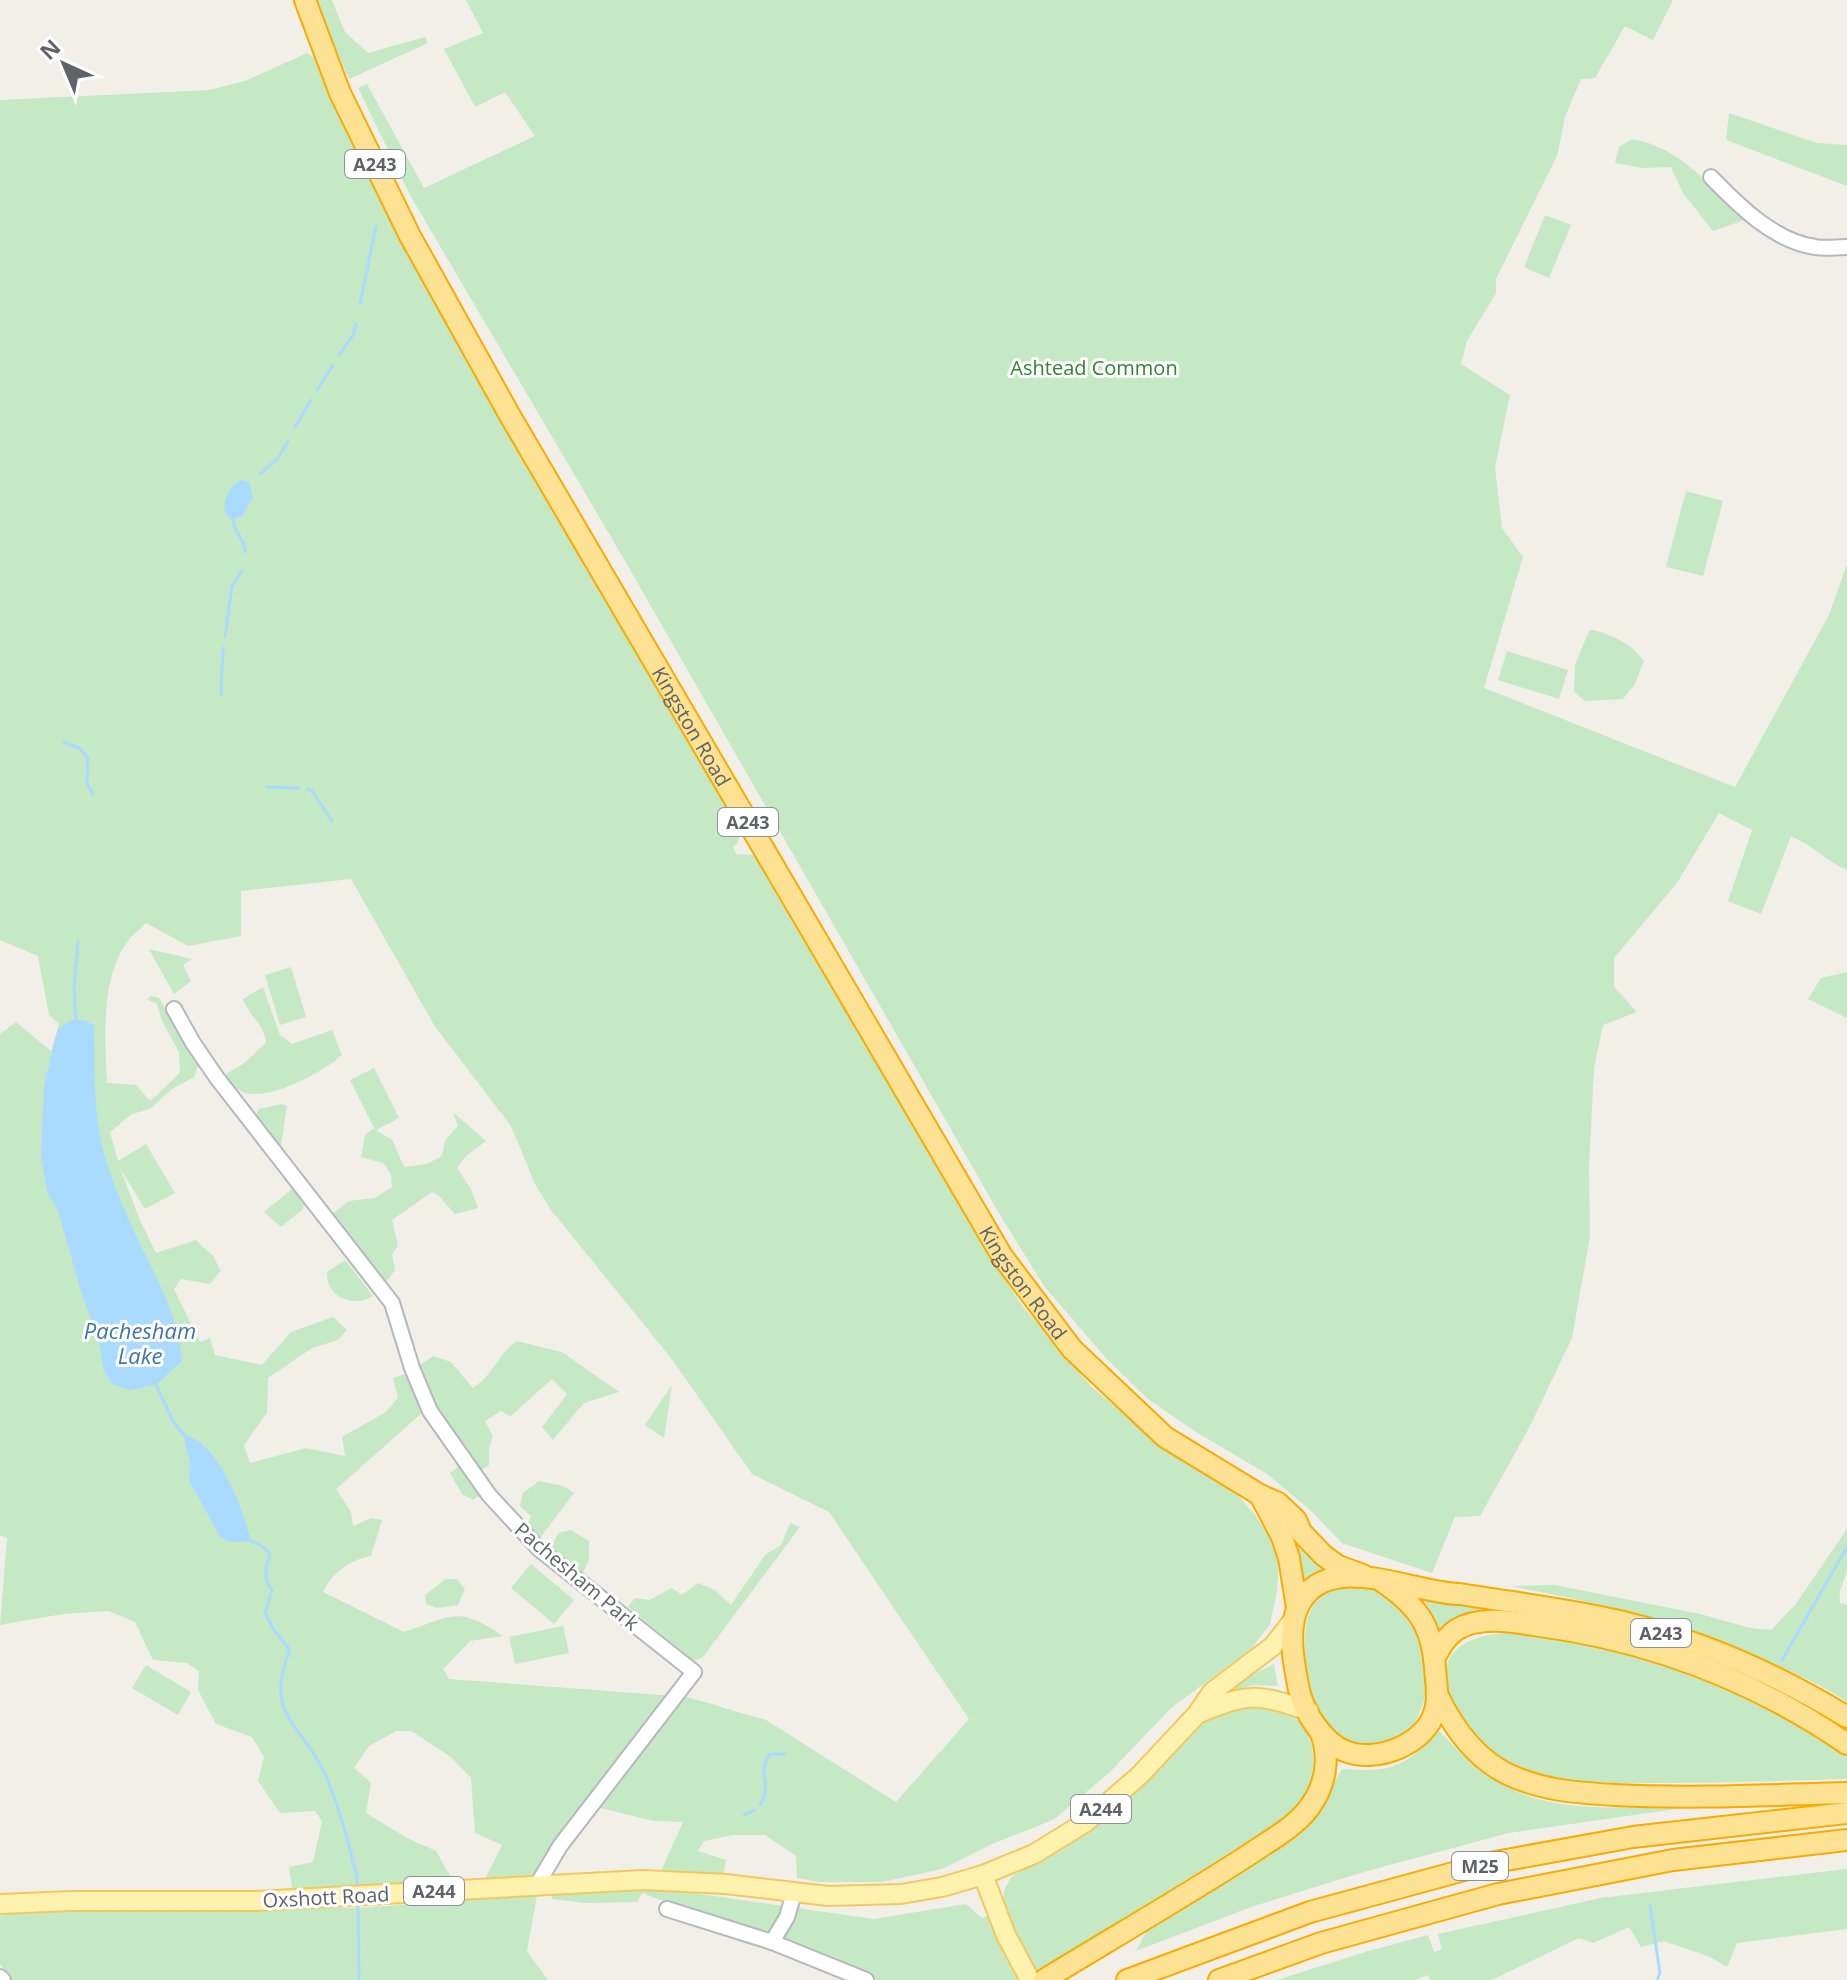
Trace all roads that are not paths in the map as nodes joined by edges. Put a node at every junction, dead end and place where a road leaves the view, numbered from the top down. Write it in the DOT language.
graph roads {
  1 [pos="305,0"];
  2 [pos="1711,177"];
  3 [pos="1847,247"];
  4 [pos="174,1009"];
  5 [pos="1260,1495"];
  6 [pos="1296,1520"];
  7 [pos="1372,1578"];
  8 [pos="1460,1594"];
  9 [pos="1295,1614"];
  10 [pos="1434,1659"];
  11 [pos="1437,1694"];
  12 [pos="1309,1711"];
  13 [pos="1197,1714"];
  14 [pos="1847,1717"];
  15 [pos="1321,1733"];
  16 [pos="1847,1744"];
  17 [pos="1847,1793"];
  18 [pos="1847,1813"];
  19 [pos="1847,1840"];
  20 [pos="983,1875"];
  21 [pos="537,1885"];
  22 [pos="794,1893"];
  23 [pos="0,1904"];
  24 [pos="667,1909"];
  25 [pos="772,1942"];
  26 [pos="866,1980"];
  27 [pos="1030,1980"];
  28 [pos="1044,1980"];
  29 [pos="1127,1980"];
  30 [pos="1219,1980"];
  1 -- 5 [label="highway, Kingston Road / A243"];
  2 -- 3 [label="street"];
  4 -- 21 [label="street, Pachesham Park"];
  5 -- 6 [label="highway, Kingston Road / A243"];
  5 -- 9 [label="highway"];
  6 -- 7 [label="highway, Kingston Road / A243"];
  6 -- 8 [label="highway"];
  7 -- 8 [label="highway, A243"];
  7 -- 9 [label="highway"];
  7 -- 10 [label="highway"];
  8 -- 14 [label="highway, A243"];
  9 -- 12 [label="highway"];
  9 -- 13 [label="main road, Oxshott Road / A244"];
  10 -- 11 [label="highway"];
  10 -- 16 [label="highway, A243"];
  11 -- 15 [label="highway"];
  11 -- 17 [label="highway"];
  12 -- 13 [label="main road, Oxshott Road / A244"];
  12 -- 15 [label="highway"];
  13 -- 20 [label="main road, Oxshott Road / A244"];
  15 -- 28 [label="highway"];
  18 -- 29 [label="highway, M25"];
  19 -- 30 [label="highway, M25"];
  20 -- 22 [label="main road, Oxshott Road / A244"];
  20 -- 27 [label="main road"];
  21 -- 22 [label="main road, Oxshott Road / A244"];
  21 -- 23 [label="main road, Oxshott Road / A244"];
  22 -- 25 [label="street"];
  24 -- 25 [label="street"];
  25 -- 26 [label="street"];
}
